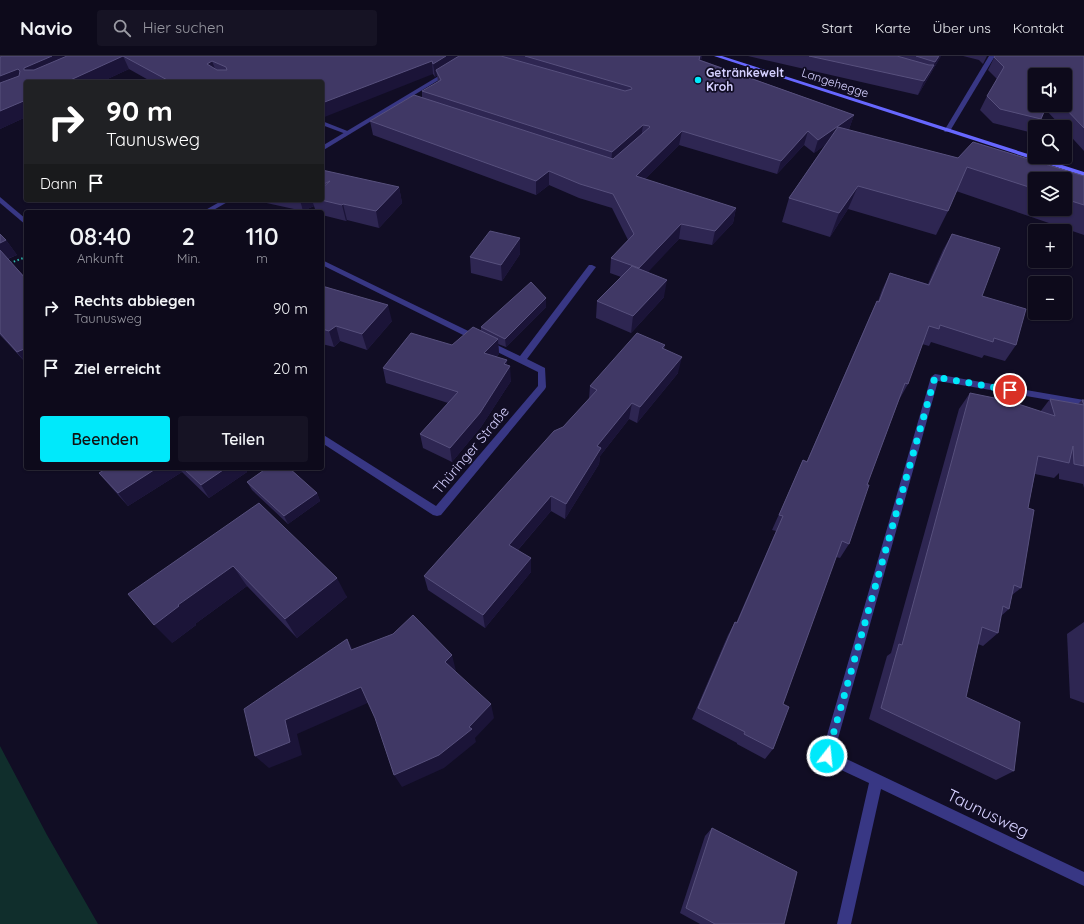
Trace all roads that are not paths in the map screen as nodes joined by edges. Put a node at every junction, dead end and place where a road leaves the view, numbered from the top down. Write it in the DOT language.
graph roads {
  1 [pos="717,56"];
  2 [pos="992,56"];
  3 [pos="452,70"];
  4 [pos="402,101"];
  5 [pos="410,104"];
  6 [pos="324,124"];
  7 [pos="947,131"];
  8 [pos="348,133"];
  9 [pos="324,147"];
  10 [pos="1084,174"];
  11 [pos="0,200"];
  12 [pos="225,202"];
  13 [pos="213,210"];
  14 [pos="24,221"];
  15 [pos="324,263"];
  16 [pos="592,267"];
  17 [pos="522,359"];
  18 [pos="1084,404"];
  19 [pos="324,439"];
  20 [pos="876,780"];
  21 [pos="1084,879"];
  22 [pos="844,924"];
  1 -- 7 [label="street, Langehegge"];
  2 -- 7 [label="street"];
  3 -- 4 [label="street"];
  4 -- 5 [label="street"];
  4 -- 8 [label="street"];
  6 -- 8 [label="street"];
  7 -- 10 [label="street, Langehegge"];
  8 -- 9 [label="street"];
  11 -- 14 [label="street"];
  12 -- 13 [label="street"];
  15 -- 17 [label="street, Thüringer Straße"];
  16 -- 17 [label="street"];
  17 -- 19 [label="street, Thüringer Straße"];
  18 -- 20 [label="street, Taunusweg"];
  20 -- 21 [label="street, Taunusweg"];
  20 -- 22 [label="street"];
}
